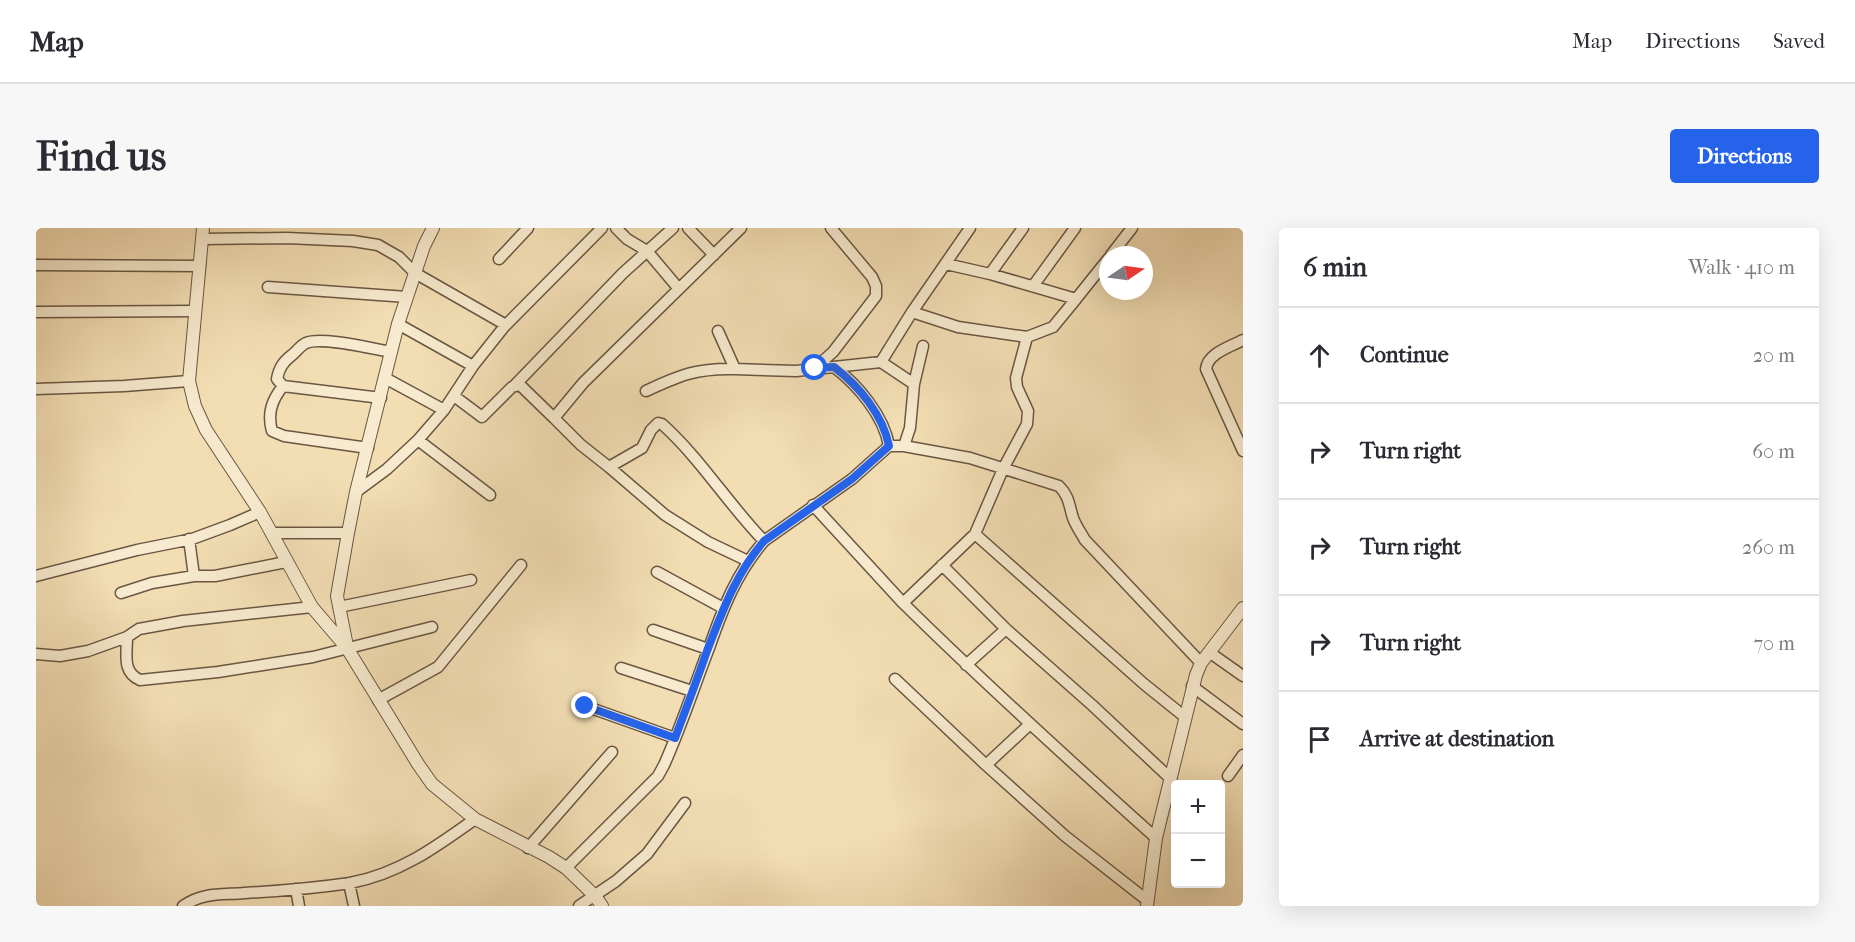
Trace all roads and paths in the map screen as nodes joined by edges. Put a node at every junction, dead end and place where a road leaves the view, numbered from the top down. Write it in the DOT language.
graph roads {
  1 [pos="433,228"];
  2 [pos="526,228"];
  3 [pos="602,228"];
  4 [pos="616,228"];
  5 [pos="673,228"];
  6 [pos="688,228"];
  7 [pos="741,228"];
  8 [pos="831,228"];
  9 [pos="970,228"];
  10 [pos="1023,228"];
  11 [pos="1075,228"];
  12 [pos="1131,228"];
  13 [pos="203,233"];
  14 [pos="1117,246"];
  15 [pos="647,251"];
  16 [pos="714,255"];
  17 [pos="499,259"];
  18 [pos="946,264"];
  19 [pos="36,265"];
  20 [pos="200,266"];
  21 [pos="1099,270"];
  22 [pos="415,273"];
  23 [pos="990,273"];
  24 [pos="1033,286"];
  25 [pos="268,287"];
  26 [pos="679,289"];
  27 [pos="407,297"];
  28 [pos="1076,299"];
  29 [pos="194,310"];
  30 [pos="36,312"];
  31 [pos="912,312"];
  32 [pos="398,324"];
  33 [pos="506,325"];
  34 [pos="718,331"];
  35 [pos="1027,337"];
  36 [pos="1243,340"];
  37 [pos="923,346"];
  38 [pos="391,352"];
  39 [pos="881,362"];
  40 [pos="473,366"];
  41 [pos="834,367"];
  42 [pos="815,368"];
  43 [pos="735,369"];
  44 [pos="385,378"];
  45 [pos="189,381"];
  46 [pos="914,384"];
  47 [pos="515,385"];
  48 [pos="283,386"];
  49 [pos="36,389"];
  50 [pos="646,391"];
  51 [pos="454,396"];
  52 [pos="381,398"];
  53 [pos="444,410"];
  54 [pos="554,418"];
  55 [pos="418,440"];
  56 [pos="889,446"];
  57 [pos="904,446"];
  58 [pos="368,448"];
  59 [pos="1243,451"];
  60 [pos="609,466"];
  61 [pos="1003,469"];
  62 [pos="356,492"];
  63 [pos="490,495"];
  64 [pos="813,505"];
  65 [pos="260,512"];
  66 [pos="271,533"];
  67 [pos="348,533"];
  68 [pos="975,534"];
  69 [pos="189,539"];
  70 [pos="764,541"];
  71 [pos="748,561"];
  72 [pos="286,562"];
  73 [pos="521,565"];
  74 [pos="942,565"];
  75 [pos="657,572"];
  76 [pos="36,576"];
  77 [pos="194,576"];
  78 [pos="471,580"];
  79 [pos="121,593"];
  80 [pos="903,603"];
  81 [pos="312,607"];
  82 [pos="339,607"];
  83 [pos="723,608"];
  84 [pos="1242,612"];
  85 [pos="432,627"];
  86 [pos="653,630"];
  87 [pos="1006,630"];
  88 [pos="127,637"];
  89 [pos="347,648"];
  90 [pos="708,649"];
  91 [pos="1209,652"];
  92 [pos="36,654"];
  93 [pos="1201,663"];
  94 [pos="966,665"];
  95 [pos="621,668"];
  96 [pos="1243,676"];
  97 [pos="895,679"];
  98 [pos="1192,686"];
  99 [pos="692,691"];
  100 [pos="378,700"];
  101 [pos="585,706"];
  102 [pos="1185,717"];
  103 [pos="1030,724"];
  104 [pos="1243,724"];
  105 [pos="675,738"];
  106 [pos="612,752"];
  107 [pos="1243,755"];
  108 [pos="986,765"];
  109 [pos="1228,776"];
  110 [pos="1172,779"];
  111 [pos="686,803"];
  112 [pos="475,819"];
  113 [pos="1156,838"];
  114 [pos="528,848"];
  115 [pos="566,868"];
  116 [pos="349,883"];
  117 [pos="296,889"];
  118 [pos="243,894"];
  119 [pos="598,901"];
  120 [pos="1147,903"];
  121 [pos="185,906"];
  122 [pos="245,906"];
  123 [pos="299,906"];
  124 [pos="354,906"];
  125 [pos="579,906"];
  1 -- 22 [label="street"];
  2 -- 17 [label="street"];
  3 -- 33 [label="street"];
  4 -- 15 [label="street"];
  5 -- 15 [label="street"];
  6 -- 16 [label="street"];
  7 -- 16 [label="street"];
  8 -- 42 [label="street"];
  9 -- 18 [label="street"];
  10 -- 23 [label="street"];
  11 -- 24 [label="street"];
  12 -- 14 [label="street"];
  13 -- 20 [label="street"];
  13 -- 22 [label="street"];
  15 -- 26 [label="street"];
  15 -- 47 [label="street"];
  16 -- 26 [label="street"];
  18 -- 23 [label="street"];
  18 -- 31 [label="street"];
  19 -- 20 [label="street"];
  20 -- 29 [label="street"];
  21 -- 28 [label="street"];
  22 -- 27 [label="street"];
  22 -- 33 [label="street"];
  23 -- 24 [label="street"];
  24 -- 28 [label="street"];
  25 -- 27 [label="street"];
  26 -- 54 [label="street"];
  27 -- 32 [label="street"];
  28 -- 35 [label="street"];
  29 -- 30 [label="street"];
  29 -- 45 [label="street"];
  31 -- 35 [label="street"];
  31 -- 39 [label="street"];
  32 -- 38 [label="street"];
  32 -- 40 [label="street"];
  33 -- 40 [label="street"];
  34 -- 43 [label="street"];
  35 -- 61 [label="street"];
  36 -- 59 [label="street"];
  37 -- 46 [label="street"];
  38 -- 44 [label="street"];
  38 -- 48 [label="street"];
  39 -- 41 [label="street"];
  39 -- 46 [label="street"];
  40 -- 51 [label="street"];
  41 -- 42 [label="street"];
  41 -- 56 [label="street"];
  42 -- 43 [label="street"];
  43 -- 50 [label="street"];
  44 -- 52 [label="street"];
  44 -- 53 [label="street"];
  45 -- 49 [label="street"];
  45 -- 65 [label="street"];
  46 -- 57 [label="street"];
  47 -- 51 [label="street"];
  47 -- 54 [label="street"];
  48 -- 52 [label="street"];
  48 -- 58 [label="street"];
  51 -- 53 [label="street"];
  52 -- 58 [label="street"];
  53 -- 55 [label="street"];
  54 -- 60 [label="street"];
  55 -- 62 [label="street"];
  55 -- 63 [label="street"];
  56 -- 57 [label="street"];
  56 -- 64 [label="street"];
  57 -- 61 [label="street"];
  58 -- 62 [label="street"];
  60 -- 70 [label="street"];
  60 -- 71 [label="street"];
  61 -- 68 [label="street"];
  61 -- 93 [label="street"];
  62 -- 67 [label="street"];
  64 -- 70 [label="street"];
  64 -- 80 [label="street"];
  65 -- 66 [label="street"];
  65 -- 69 [label="street"];
  66 -- 67 [label="street"];
  66 -- 72 [label="street"];
  67 -- 82 [label="street"];
  68 -- 74 [label="street"];
  68 -- 102 [label="street"];
  69 -- 76 [label="street"];
  69 -- 77 [label="street"];
  70 -- 71 [label="street"];
  71 -- 83 [label="street"];
  72 -- 77 [label="street"];
  72 -- 81 [label="street"];
  73 -- 100 [label="street"];
  74 -- 80 [label="street"];
  74 -- 87 [label="street"];
  75 -- 83 [label="street"];
  77 -- 79 [label="street"];
  78 -- 82 [label="street"];
  80 -- 94 [label="street"];
  81 -- 88 [label="street"];
  81 -- 89 [label="street"];
  82 -- 89 [label="street"];
  83 -- 90 [label="street"];
  84 -- 91 [label="street"];
  85 -- 89 [label="street"];
  86 -- 90 [label="street"];
  87 -- 94 [label="street"];
  87 -- 110 [label="street"];
  88 -- 89 [label="street"];
  88 -- 92 [label="street"];
  89 -- 100 [label="street"];
  90 -- 99 [label="street"];
  91 -- 93 [label="street"];
  91 -- 96 [label="street"];
  93 -- 98 [label="street"];
  94 -- 103 [label="street"];
  95 -- 99 [label="street"];
  97 -- 108 [label="street"];
  98 -- 102 [label="street"];
  98 -- 104 [label="street"];
  99 -- 105 [label="street"];
  100 -- 112 [label="street"];
  101 -- 105 [label="street"];
  102 -- 110 [label="street"];
  103 -- 108 [label="street"];
  103 -- 113 [label="street"];
  105 -- 115 [label="street"];
  106 -- 114 [label="street"];
  107 -- 109 [label="street"];
  108 -- 120 [label="street"];
  110 -- 113 [label="street"];
  111 -- 119 [label="street"];
  112 -- 114 [label="street"];
  112 -- 116 [label="street"];
  113 -- 120 [label="street"];
  114 -- 115 [label="street"];
  115 -- 119 [label="street"];
  116 -- 117 [label="street"];
  116 -- 124 [label="street"];
  117 -- 118 [label="street"];
  117 -- 123 [label="street"];
  118 -- 121 [label="street"];
  118 -- 122 [label="street"];
  119 -- 125 [label="street"];
}
